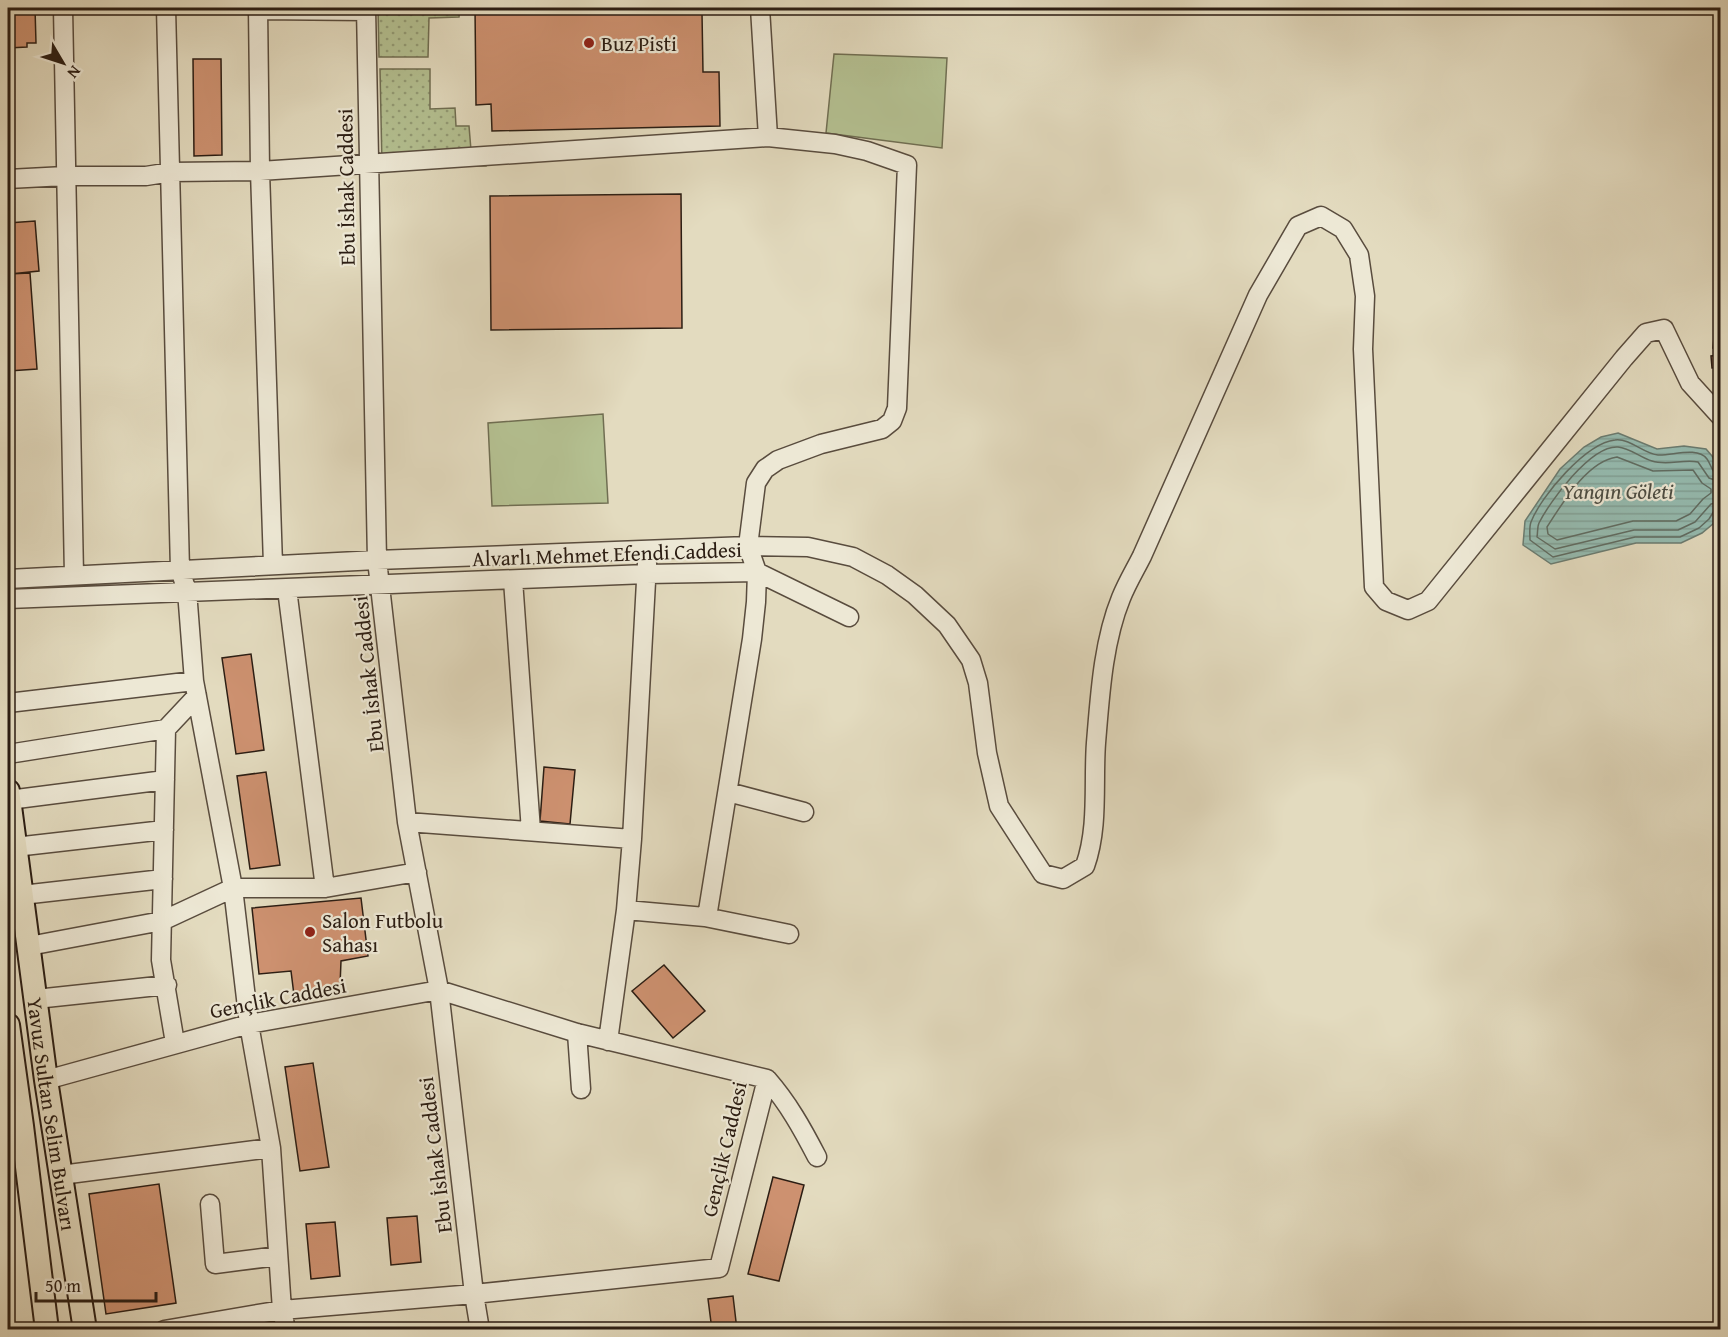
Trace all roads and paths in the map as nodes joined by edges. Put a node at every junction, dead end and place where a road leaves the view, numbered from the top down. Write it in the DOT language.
graph roads {
  1 [pos="63,8"];
  2 [pos="166,8"];
  3 [pos="760,8"];
  4 [pos="258,9"];
  5 [pos="366,9"];
  6 [pos="768,137"];
  7 [pos="368,164"];
  8 [pos="260,171"];
  9 [pos="171,172"];
  10 [pos="65,176"];
  11 [pos="8,179"];
  12 [pos="1720,416"];
  13 [pos="748,546"];
  14 [pos="647,550"];
  15 [pos="377,560"];
  16 [pos="273,566"];
  17 [pos="180,570"];
  18 [pos="757,572"];
  19 [pos="647,574"];
  20 [pos="74,576"];
  21 [pos="8,579"];
  22 [pos="513,580"];
  23 [pos="381,586"];
  24 [pos="287,589"];
  25 [pos="187,591"];
  26 [pos="8,599"];
  27 [pos="849,618"];
  28 [pos="196,688"];
  29 [pos="8,703"];
  30 [pos="166,729"];
  31 [pos="8,754"];
  32 [pos="165,780"];
  33 [pos="728,792"];
  34 [pos="8,795"];
  35 [pos="804,812"];
  36 [pos="407,822"];
  37 [pos="164,830"];
  38 [pos="531,831"];
  39 [pos="632,839"];
  40 [pos="15,847"];
  41 [pos="417,872"];
  42 [pos="163,879"];
  43 [pos="232,888"];
  44 [pos="325,888"];
  45 [pos="22,895"];
  46 [pos="626,910"];
  47 [pos="705,916"];
  48 [pos="162,921"];
  49 [pos="789,934"];
  50 [pos="29,946"];
  51 [pos="167,985"];
  52 [pos="439,990"];
  53 [pos="36,999"];
  54 [pos="249,1024"];
  55 [pos="8,1025"];
  56 [pos="578,1033"];
  57 [pos="608,1041"];
  58 [pos="175,1043"];
  59 [pos="767,1079"];
  60 [pos="46,1080"];
  61 [pos="581,1089"];
  62 [pos="15,1128"];
  63 [pos="271,1148"];
  64 [pos="817,1157"];
  65 [pos="61,1175"];
  66 [pos="210,1203"];
  67 [pos="278,1256"];
  68 [pos="474,1294"];
  69 [pos="282,1310"];
  70 [pos="47,1329"];
  71 [pos="85,1329"];
  72 [pos="164,1329"];
  73 [pos="286,1329"];
  74 [pos="480,1329"];
  1 -- 10 [label="street"];
  2 -- 9 [label="street"];
  3 -- 6 [label="street"];
  4 -- 5 [label="street"];
  4 -- 8 [label="street"];
  5 -- 7 [label="street, Ebu İshak Caddesi"];
  6 -- 7 [label="street"];
  6 -- 13 [label="street"];
  7 -- 8 [label="street"];
  7 -- 15 [label="street, Ebu İshak Caddesi"];
  8 -- 9 [label="street"];
  8 -- 16 [label="street"];
  9 -- 10 [label="street"];
  9 -- 17 [label="street"];
  10 -- 11 [label="street"];
  10 -- 20 [label="street"];
  12 -- 13 [label="street"];
  13 -- 14 [label="street"];
  13 -- 18 [label="street"];
  14 -- 15 [label="street"];
  14 -- 19 [label="street"];
  15 -- 16 [label="street"];
  15 -- 23 [label="street, Ebu İshak Caddesi"];
  16 -- 17 [label="street"];
  17 -- 20 [label="street"];
  17 -- 25 [label="street"];
  18 -- 19 [label="street, Alvarlı Mehmet Efendi Caddesi"];
  18 -- 27 [label="street"];
  18 -- 33 [label="street, Alvarlı Mehmet Efendi Caddesi"];
  19 -- 22 [label="street, Alvarlı Mehmet Efendi Caddesi"];
  19 -- 39 [label="street"];
  20 -- 21 [label="street"];
  22 -- 23 [label="street, Alvarlı Mehmet Efendi Caddesi"];
  22 -- 38 [label="street"];
  23 -- 24 [label="street, Alvarlı Mehmet Efendi Caddesi"];
  23 -- 36 [label="street, Ebu İshak Caddesi"];
  24 -- 25 [label="street, Alvarlı Mehmet Efendi Caddesi"];
  24 -- 44 [label="street"];
  25 -- 26 [label="street, Alvarlı Mehmet Efendi Caddesi"];
  25 -- 28 [label="street"];
  28 -- 29 [label="street"];
  28 -- 30 [label="street"];
  28 -- 43 [label="street"];
  30 -- 31 [label="street"];
  30 -- 32 [label="street"];
  32 -- 34 [label="street"];
  32 -- 37 [label="street"];
  33 -- 35 [label="street"];
  33 -- 47 [label="street, Alvarlı Mehmet Efendi Caddesi"];
  34 -- 40 [label="main road, Yavuz Sultan Selim Bulvarı"];
  36 -- 38 [label="street"];
  36 -- 41 [label="street, Ebu İshak Caddesi"];
  37 -- 40 [label="street"];
  37 -- 42 [label="street"];
  38 -- 39 [label="street"];
  39 -- 46 [label="street"];
  40 -- 45 [label="main road, Yavuz Sultan Selim Bulvarı"];
  41 -- 44 [label="street"];
  41 -- 52 [label="street, Ebu İshak Caddesi"];
  42 -- 45 [label="street"];
  42 -- 48 [label="street"];
  43 -- 44 [label="street"];
  43 -- 48 [label="street"];
  43 -- 54 [label="street"];
  45 -- 50 [label="main road, Yavuz Sultan Selim Bulvarı"];
  46 -- 47 [label="street"];
  46 -- 57 [label="street"];
  47 -- 49 [label="street"];
  48 -- 50 [label="street"];
  48 -- 51 [label="street"];
  50 -- 53 [label="main road, Yavuz Sultan Selim Bulvarı"];
  51 -- 53 [label="street"];
  51 -- 58 [label="street"];
  52 -- 54 [label="street, Gençlik Caddesi"];
  52 -- 56 [label="street, Gençlik Caddesi"];
  52 -- 68 [label="street, Ebu İshak Caddesi"];
  53 -- 60 [label="main road, Yavuz Sultan Selim Bulvarı"];
  54 -- 58 [label="street, Gençlik Caddesi"];
  54 -- 63 [label="street"];
  55 -- 62 [label="main road, Yavuz Sultan Selim Bulvarı"];
  56 -- 57 [label="street, Gençlik Caddesi"];
  56 -- 61 [label="street"];
  57 -- 59 [label="street, Gençlik Caddesi"];
  58 -- 60 [label="street, Gençlik Caddesi"];
  59 -- 64 [label="street"];
  59 -- 68 [label="street, Gençlik Caddesi"];
  60 -- 65 [label="main road, Yavuz Sultan Selim Bulvarı"];
  62 -- 70 [label="main road, Yavuz Sultan Selim Bulvarı"];
  63 -- 65 [label="street"];
  63 -- 67 [label="street"];
  65 -- 71 [label="main road, Yavuz Sultan Selim Bulvarı"];
  66 -- 67 [label="street"];
  67 -- 69 [label="street"];
  68 -- 69 [label="street, Gençlik Caddesi"];
  68 -- 74 [label="street, Ebu İshak Caddesi"];
  69 -- 72 [label="street, Gençlik Caddesi"];
  69 -- 73 [label="street"];
}
